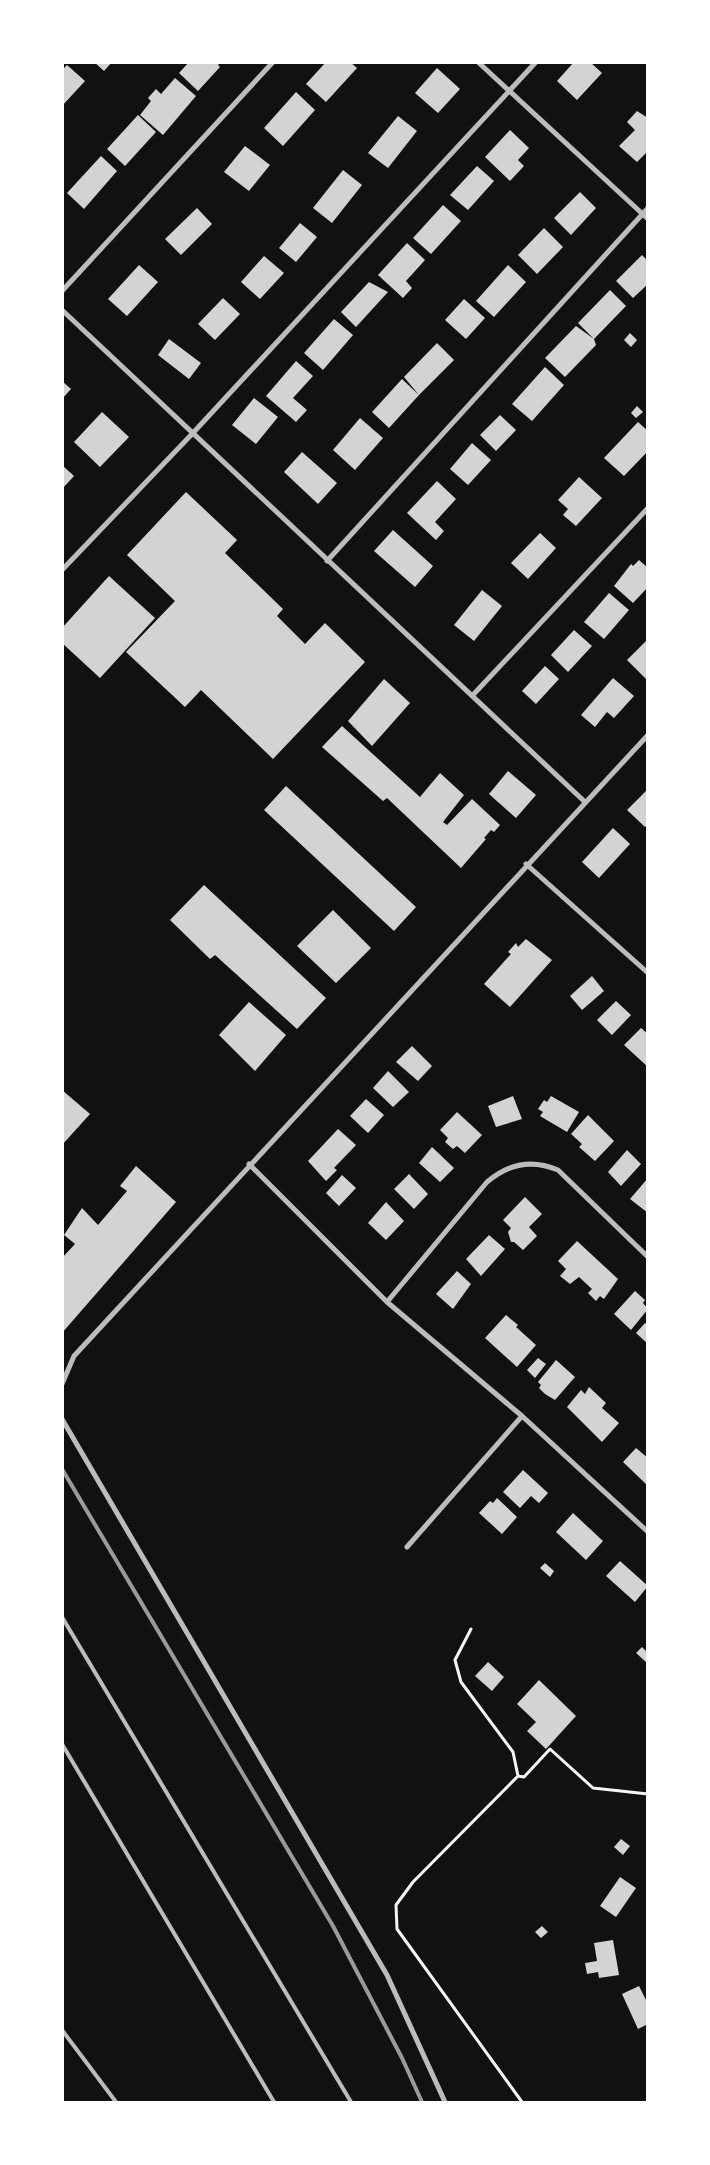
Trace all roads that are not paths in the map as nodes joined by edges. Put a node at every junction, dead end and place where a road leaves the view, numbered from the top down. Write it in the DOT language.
graph roads {
  1 [pos="273,62"];
  2 [pos="478,62"];
  3 [pos="536,62"];
  4 [pos="510,91"];
  5 [pos="648,208"];
  6 [pos="642,214"];
  7 [pos="648,219"];
  8 [pos="62,291"];
  9 [pos="62,310"];
  10 [pos="192,434"];
  11 [pos="648,508"];
  12 [pos="328,561"];
  13 [pos="62,570"];
  14 [pos="472,696"];
  15 [pos="648,735"];
  16 [pos="585,802"];
  17 [pos="526,864"];
  18 [pos="648,973"];
  19 [pos="249,1164"];
  20 [pos="648,1257"];
  21 [pos="388,1302"];
  22 [pos="62,1384"];
  23 [pos="522,1416"];
  24 [pos="62,1419"];
  25 [pos="648,1532"];
  26 [pos="407,1547"];
  27 [pos="62,1617"];
  28 [pos="62,1744"];
  29 [pos="62,2030"];
  30 [pos="116,2102"];
  31 [pos="274,2102"];
  32 [pos="351,2102"];
  33 [pos="445,2102"];
  1 -- 8 [label="street"];
  2 -- 4 [label="street"];
  3 -- 4 [label="street"];
  4 -- 6 [label="street"];
  4 -- 10 [label="street"];
  5 -- 6 [label="street"];
  6 -- 7 [label="street"];
  6 -- 12 [label="street"];
  9 -- 10 [label="street"];
  10 -- 12 [label="street"];
  10 -- 13 [label="street"];
  11 -- 14 [label="street"];
  12 -- 14 [label="street"];
  14 -- 16 [label="street"];
  15 -- 16 [label="street"];
  16 -- 17 [label="street"];
  17 -- 18 [label="street"];
  17 -- 19 [label="street"];
  19 -- 21 [label="street"];
  19 -- 22 [label="street"];
  20 -- 21 [label="street"];
  21 -- 23 [label="street"];
  23 -- 25 [label="street"];
  23 -- 26 [label="street"];
  24 -- 33 [label="street"];
  27 -- 32 [label="lane"];
  28 -- 31 [label="lane"];
  29 -- 30 [label="lane"];
}
